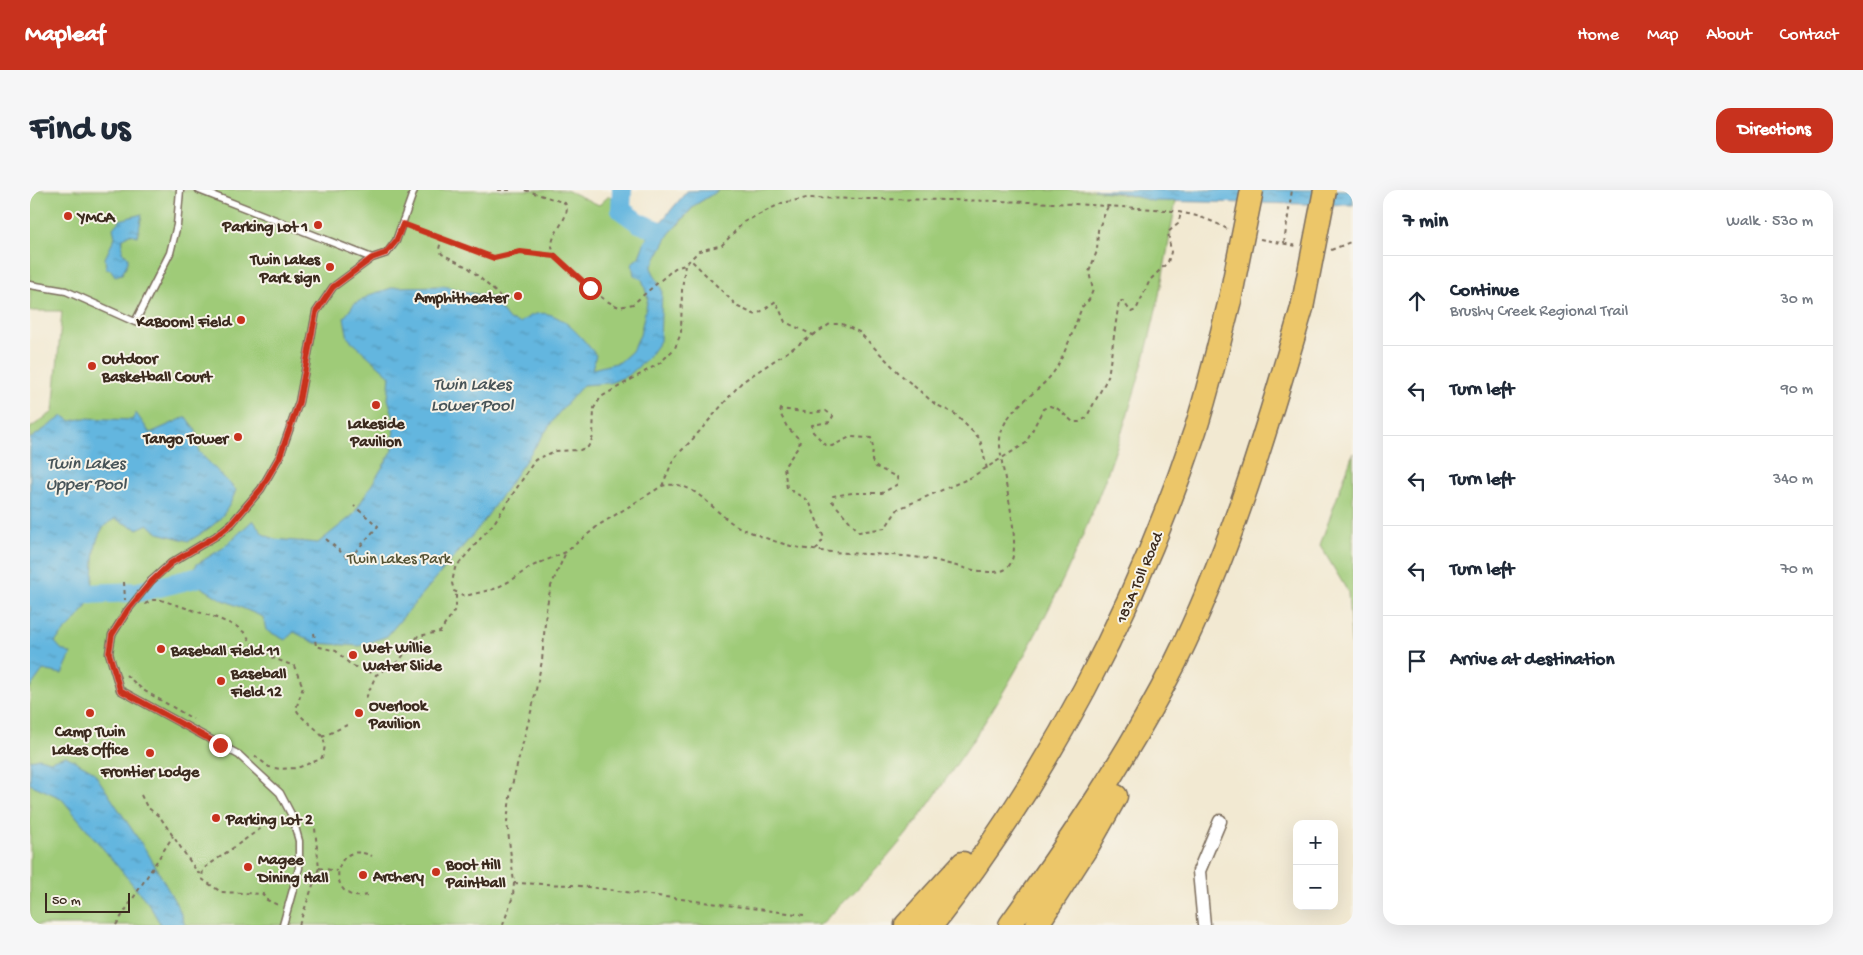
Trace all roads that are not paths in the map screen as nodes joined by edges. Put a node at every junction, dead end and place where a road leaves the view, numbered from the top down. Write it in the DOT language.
graph roads {
  1 [pos="180,190"];
  2 [pos="199,190"];
  3 [pos="414,190"];
  4 [pos="1252,190"];
  5 [pos="1325,190"];
  6 [pos="372,258"];
  7 [pos="30,285"];
  8 [pos="1144,720"];
  9 [pos="1019,802"];
  10 [pos="1220,821"];
  11 [pos="283,925"];
  12 [pos="906,925"];
  13 [pos="932,925"];
  14 [pos="1010,925"];
  15 [pos="1037,925"];
  16 [pos="1204,925"];
  1 -- 7 [label="lane"];
  2 -- 6 [label="lane"];
  3 -- 6 [label="lane"];
  4 -- 9 [label="highway, 183A Toll Road, bridge"];
  5 -- 8 [label="highway, bridge"];
  6 -- 11 [label="lane"];
  8 -- 14 [label="highway"];
  8 -- 15 [label="highway"];
  9 -- 12 [label="highway"];
  9 -- 13 [label="highway, 183A Toll Road"];
  10 -- 16 [label="street"];
}
